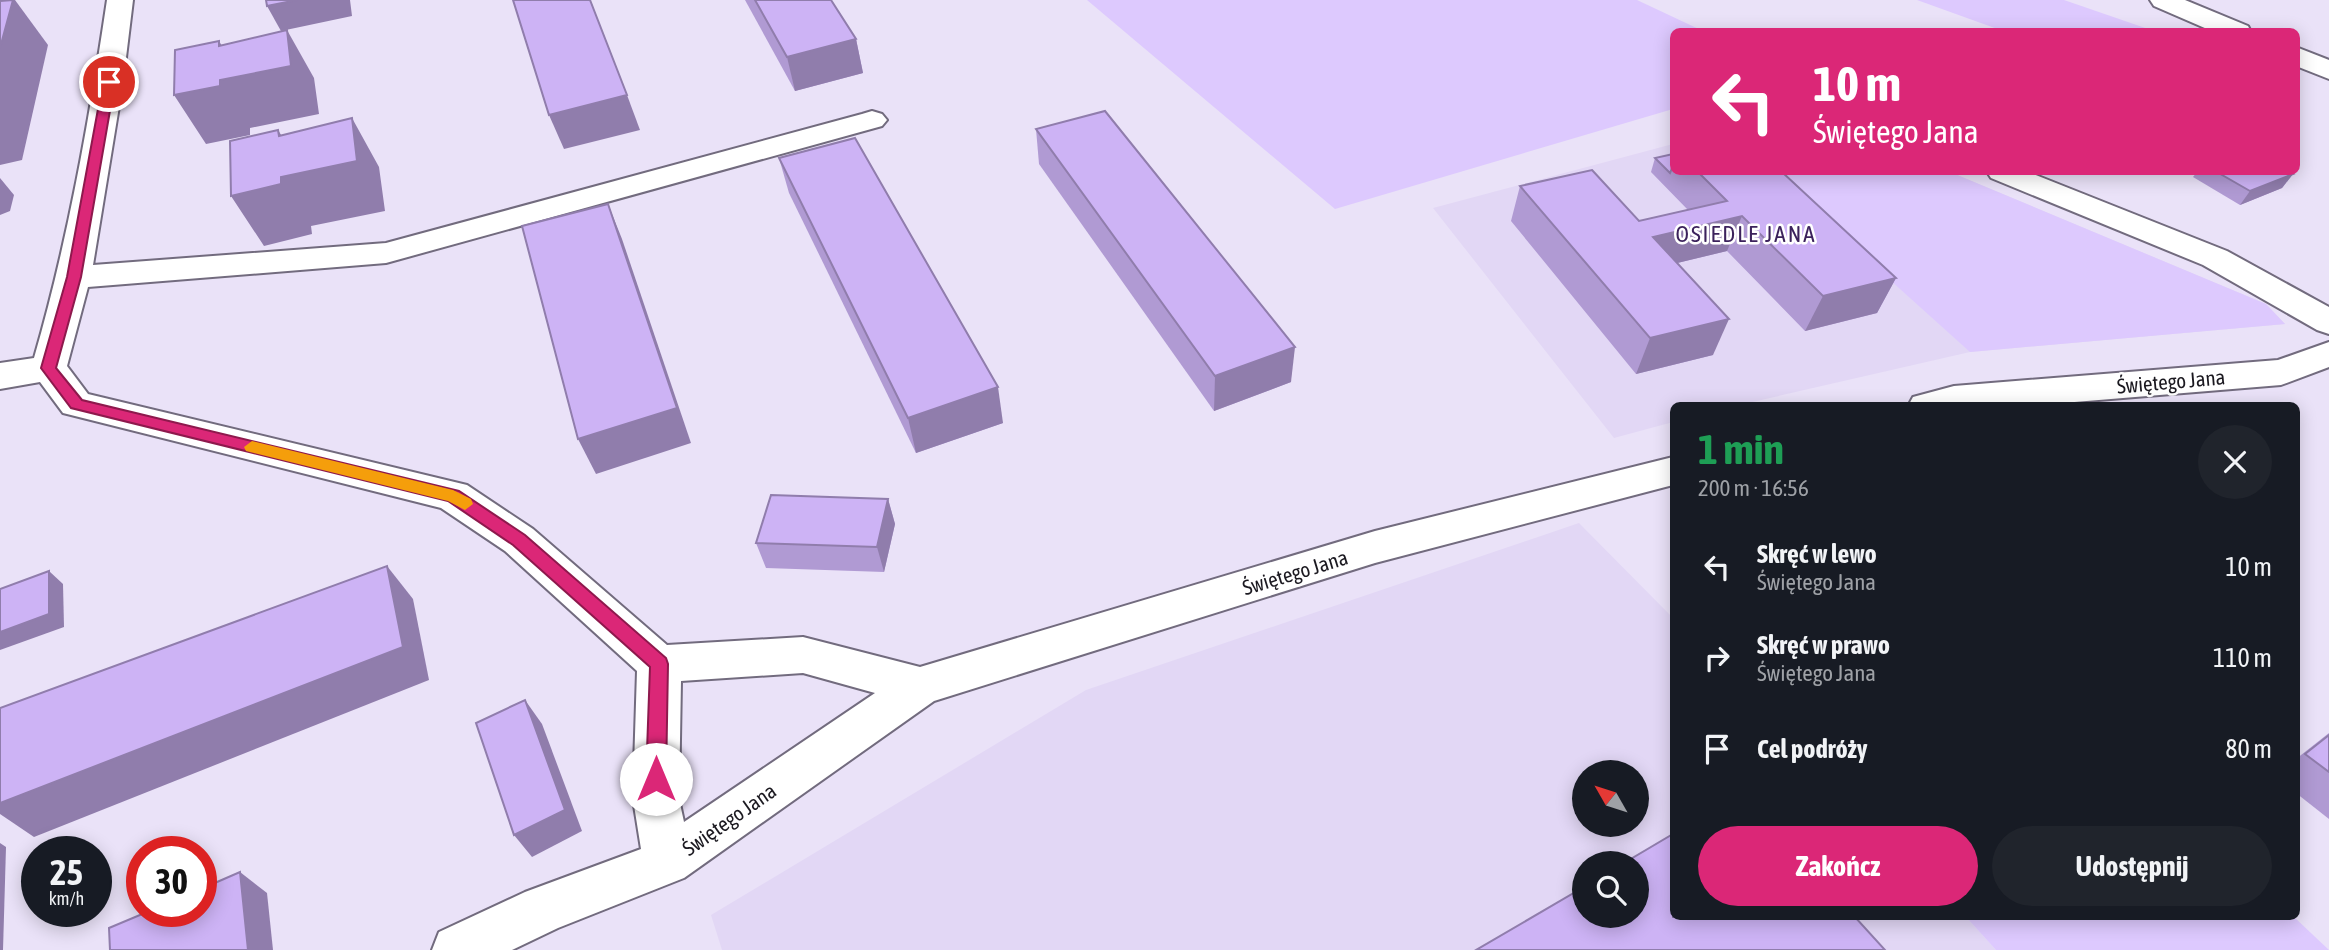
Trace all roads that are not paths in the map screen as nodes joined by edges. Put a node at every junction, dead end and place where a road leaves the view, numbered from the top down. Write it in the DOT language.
graph roads {
  1 [pos="120,0"];
  2 [pos="2163,0"];
  3 [pos="2229,28"];
  4 [pos="2300,57"];
  5 [pos="2329,71"];
  6 [pos="872,120"];
  7 [pos="2009,175"];
  8 [pos="74,277"];
  9 [pos="2329,322"];
  10 [pos="2329,354"];
  11 [pos="48,368"];
  12 [pos="0,376"];
  13 [pos="1942,402"];
  14 [pos="1670,472"];
  15 [pos="659,664"];
  16 [pos="920,686"];
  17 [pos="667,862"];
  18 [pos="457,950"];
  1 -- 8 [label="street"];
  2 -- 3 [label="street"];
  4 -- 5 [label="street"];
  6 -- 8 [label="street"];
  7 -- 9 [label="street"];
  8 -- 11 [label="street"];
  10 -- 13 [label="street, Świętego Jana"];
  11 -- 12 [label="street"];
  11 -- 15 [label="street"];
  14 -- 16 [label="street, Świętego Jana"];
  15 -- 16 [label="street"];
  15 -- 17 [label="street, Świętego Jana"];
  16 -- 17 [label="street, Świętego Jana"];
  17 -- 18 [label="street"];
}
